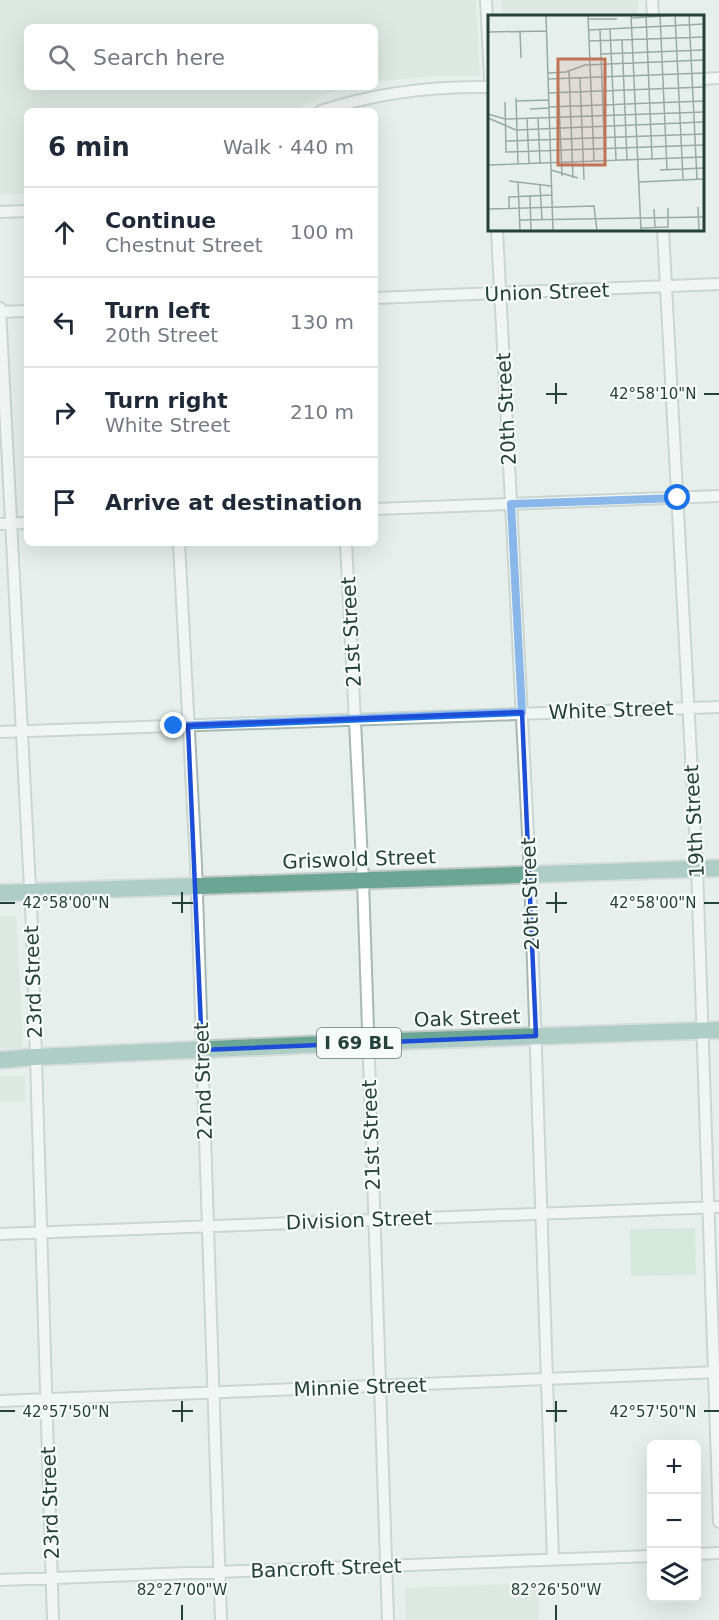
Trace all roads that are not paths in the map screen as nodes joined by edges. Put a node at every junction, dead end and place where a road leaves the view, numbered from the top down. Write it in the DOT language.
graph roads {
  1 [pos="486,0"];
  2 [pos="652,0"];
  3 [pos="653,15"];
  4 [pos="488,52"];
  5 [pos="719,78"];
  6 [pos="704,79"];
  7 [pos="488,87"];
  8 [pos="332,108"];
  9 [pos="24,211"];
  10 [pos="0,212"];
  11 [pos="497,231"];
  12 [pos="663,231"];
  13 [pos="719,284"];
  14 [pos="666,287"];
  15 [pos="500,294"];
  16 [pos="378,298"];
  17 [pos="0,308"];
  18 [pos="24,311"];
  19 [pos="0,312"];
  20 [pos="719,496"];
  21 [pos="678,498"];
  22 [pos="511,504"];
  23 [pos="378,509"];
  24 [pos="24,523"];
  25 [pos="5,524"];
  26 [pos="179,546"];
  27 [pos="346,546"];
  28 [pos="719,706"];
  29 [pos="688,708"];
  30 [pos="522,712"];
  31 [pos="356,719"];
  32 [pos="188,726"];
  33 [pos="0,732"];
  34 [pos="21,732"];
  35 [pos="697,868"];
  36 [pos="719,868"];
  37 [pos="530,873"];
  38 [pos="363,881"];
  39 [pos="196,886"];
  40 [pos="29,892"];
  41 [pos="0,893"];
  42 [pos="711,1031"];
  43 [pos="536,1036"];
  44 [pos="369,1042"];
  45 [pos="202,1050"];
  46 [pos="35,1057"];
  47 [pos="0,1060"];
  48 [pos="714,1207"];
  49 [pos="542,1213"];
  50 [pos="374,1220"];
  51 [pos="208,1226"];
  52 [pos="40,1233"];
  53 [pos="0,1234"];
  54 [pos="716,1372"];
  55 [pos="547,1379"];
  56 [pos="380,1386"];
  57 [pos="214,1393"];
  58 [pos="46,1399"];
  59 [pos="0,1401"];
  60 [pos="719,1522"];
  61 [pos="719,1553"];
  62 [pos="701,1554"];
  63 [pos="647,1556"];
  64 [pos="553,1559"];
  65 [pos="386,1566"];
  66 [pos="219,1572"];
  67 [pos="52,1578"];
  68 [pos="0,1580"];
  69 [pos="53,1620"];
  70 [pos="221,1620"];
  71 [pos="388,1620"];
  1 -- 4 [label="street"];
  2 -- 3 [label="street"];
  5 -- 6 [label="street"];
  7 -- 8 [label="street"];
  9 -- 10 [label="street"];
  11 -- 15 [label="street, 20th Street"];
  12 -- 14 [label="street, 19th Street"];
  13 -- 14 [label="street, Union Street"];
  14 -- 15 [label="street, Union Street"];
  14 -- 21 [label="street, 19th Street"];
  15 -- 16 [label="street, Union Street"];
  15 -- 22 [label="street, 20th Street"];
  17 -- 19 [label="street, 23rd Street"];
  18 -- 19 [label="street"];
  19 -- 25 [label="street, 23rd Street"];
  20 -- 21 [label="street"];
  21 -- 22 [label="street"];
  21 -- 29 [label="street, 19th Street"];
  22 -- 23 [label="street"];
  22 -- 30 [label="street, 20th Street"];
  24 -- 25 [label="street"];
  25 -- 34 [label="street, 23rd Street"];
  26 -- 32 [label="street, 22nd Street"];
  27 -- 31 [label="street, 21st Street"];
  28 -- 29 [label="street, White Street"];
  29 -- 30 [label="street, White Street"];
  29 -- 35 [label="street, 19th Street"];
  30 -- 31 [label="street, White Street"];
  30 -- 37 [label="street, 20th Street"];
  31 -- 32 [label="street, White Street"];
  31 -- 38 [label="street, 21st Street"];
  32 -- 34 [label="street, White Street"];
  32 -- 39 [label="street, 22nd Street"];
  33 -- 34 [label="street, White Street"];
  34 -- 40 [label="street, 23rd Street"];
  35 -- 36 [label="main road, Griswold Street"];
  35 -- 37 [label="main road, Griswold Street"];
  35 -- 42 [label="street, 19th Street"];
  37 -- 38 [label="main road, Griswold Street"];
  37 -- 43 [label="street, 20th Street"];
  38 -- 39 [label="main road, Griswold Street"];
  38 -- 44 [label="street, 21st Street"];
  39 -- 40 [label="main road, Griswold Street"];
  39 -- 45 [label="street, 22nd Street"];
  40 -- 41 [label="main road, Griswold Street"];
  40 -- 46 [label="street, 23rd Street"];
  42 -- 43 [label="main road, Oak Street / I 69 BL"];
  42 -- 48 [label="street, 19th Street"];
  43 -- 44 [label="main road, Oak Street / I 69 BL"];
  43 -- 49 [label="street, 20th Street"];
  44 -- 45 [label="main road, Oak Street / I 69 BL"];
  44 -- 50 [label="street, 21st Street"];
  45 -- 46 [label="main road, Oak Street / I 69 BL"];
  45 -- 51 [label="street, 22nd Street"];
  46 -- 47 [label="main road, Oak Street / I 69 BL"];
  46 -- 52 [label="street, 23rd Street"];
  48 -- 49 [label="street, Division Street"];
  48 -- 54 [label="street, 19th Street"];
  49 -- 50 [label="street, Division Street"];
  49 -- 55 [label="street, 20th Street"];
  50 -- 51 [label="street, Division Street"];
  50 -- 56 [label="street, 21st Street"];
  51 -- 52 [label="street, Division Street"];
  51 -- 57 [label="street, 22nd Street"];
  52 -- 53 [label="street, Division Street"];
  52 -- 58 [label="street, 23rd Street"];
  54 -- 55 [label="street, Minnie Street"];
  54 -- 60 [label="street, 19th Street"];
  55 -- 56 [label="street, Minnie Street"];
  55 -- 64 [label="street, 20th Street"];
  56 -- 57 [label="street, Minnie Street"];
  56 -- 65 [label="street, 21st Street"];
  57 -- 58 [label="street, Minnie Street"];
  57 -- 66 [label="street, 22nd Street"];
  58 -- 59 [label="street, Minnie Street"];
  58 -- 67 [label="street, 23rd Street"];
  61 -- 62 [label="street"];
  63 -- 64 [label="street, Bancroft Street"];
  64 -- 65 [label="street, Bancroft Street"];
  65 -- 66 [label="street, Bancroft Street"];
  65 -- 71 [label="street, 21st Street"];
  66 -- 67 [label="street, Bancroft Street"];
  66 -- 70 [label="street, 22nd Street"];
  67 -- 68 [label="street, Bancroft Street"];
  67 -- 69 [label="street, 23rd Street"];
}
